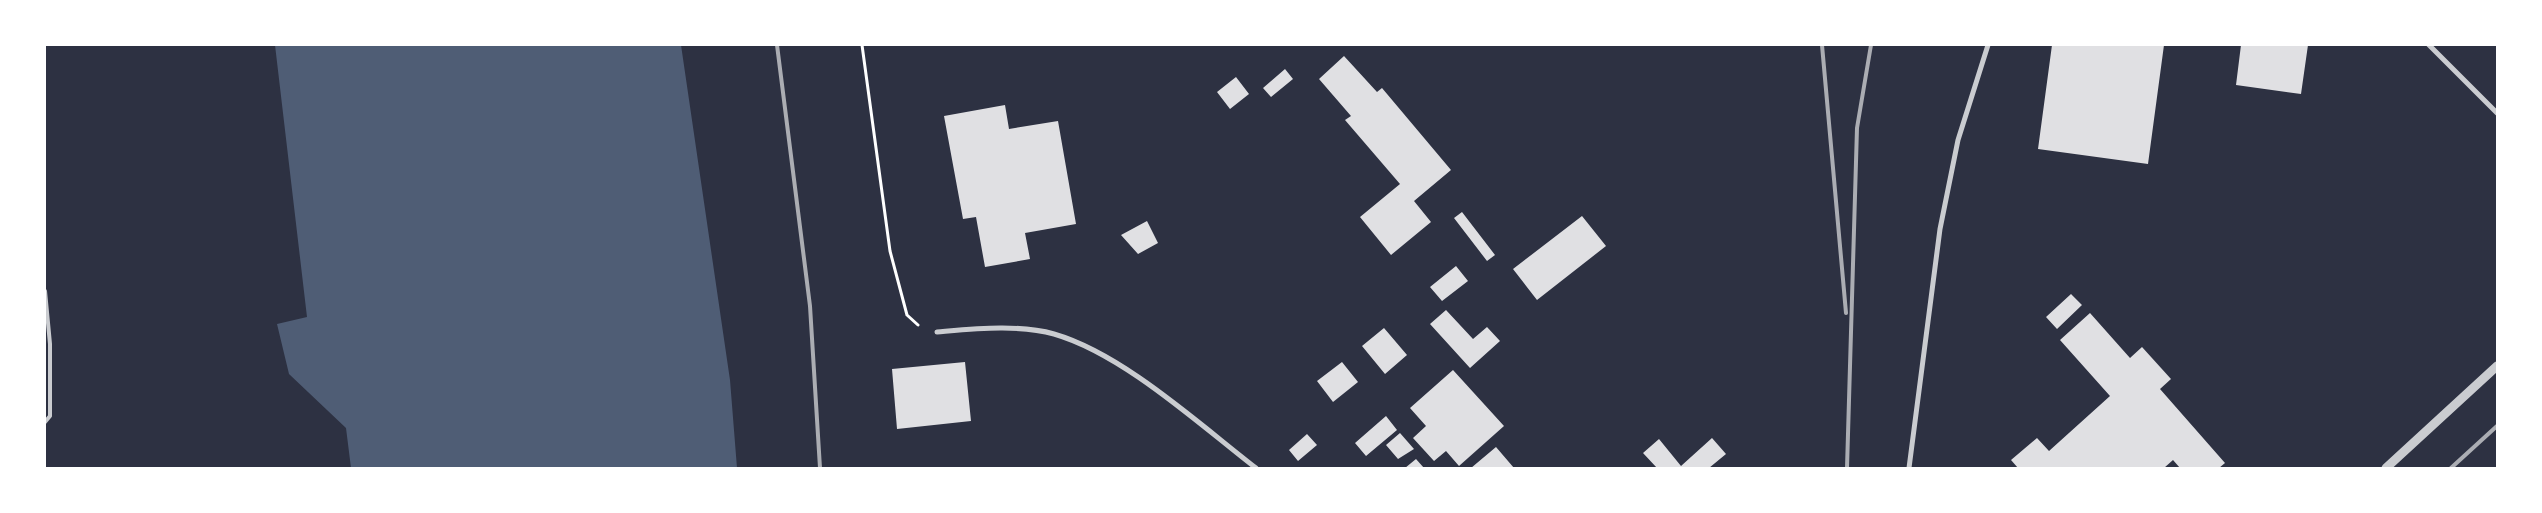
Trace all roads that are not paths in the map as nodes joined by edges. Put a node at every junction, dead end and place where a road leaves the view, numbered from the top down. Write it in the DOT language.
graph roads {
  1 [pos="1988,45"];
  2 [pos="2429,45"];
  3 [pos="2497,113"];
  4 [pos="45,291"];
  5 [pos="937,332"];
  6 [pos="2497,366"];
  7 [pos="45,422"];
  8 [pos="1256,468"];
  9 [pos="1909,468"];
  10 [pos="2386,468"];
  1 -- 9 [label="street"];
  2 -- 3 [label="street"];
  4 -- 7 [label="lane"];
  5 -- 8 [label="street"];
  6 -- 10 [label="street"];
}
